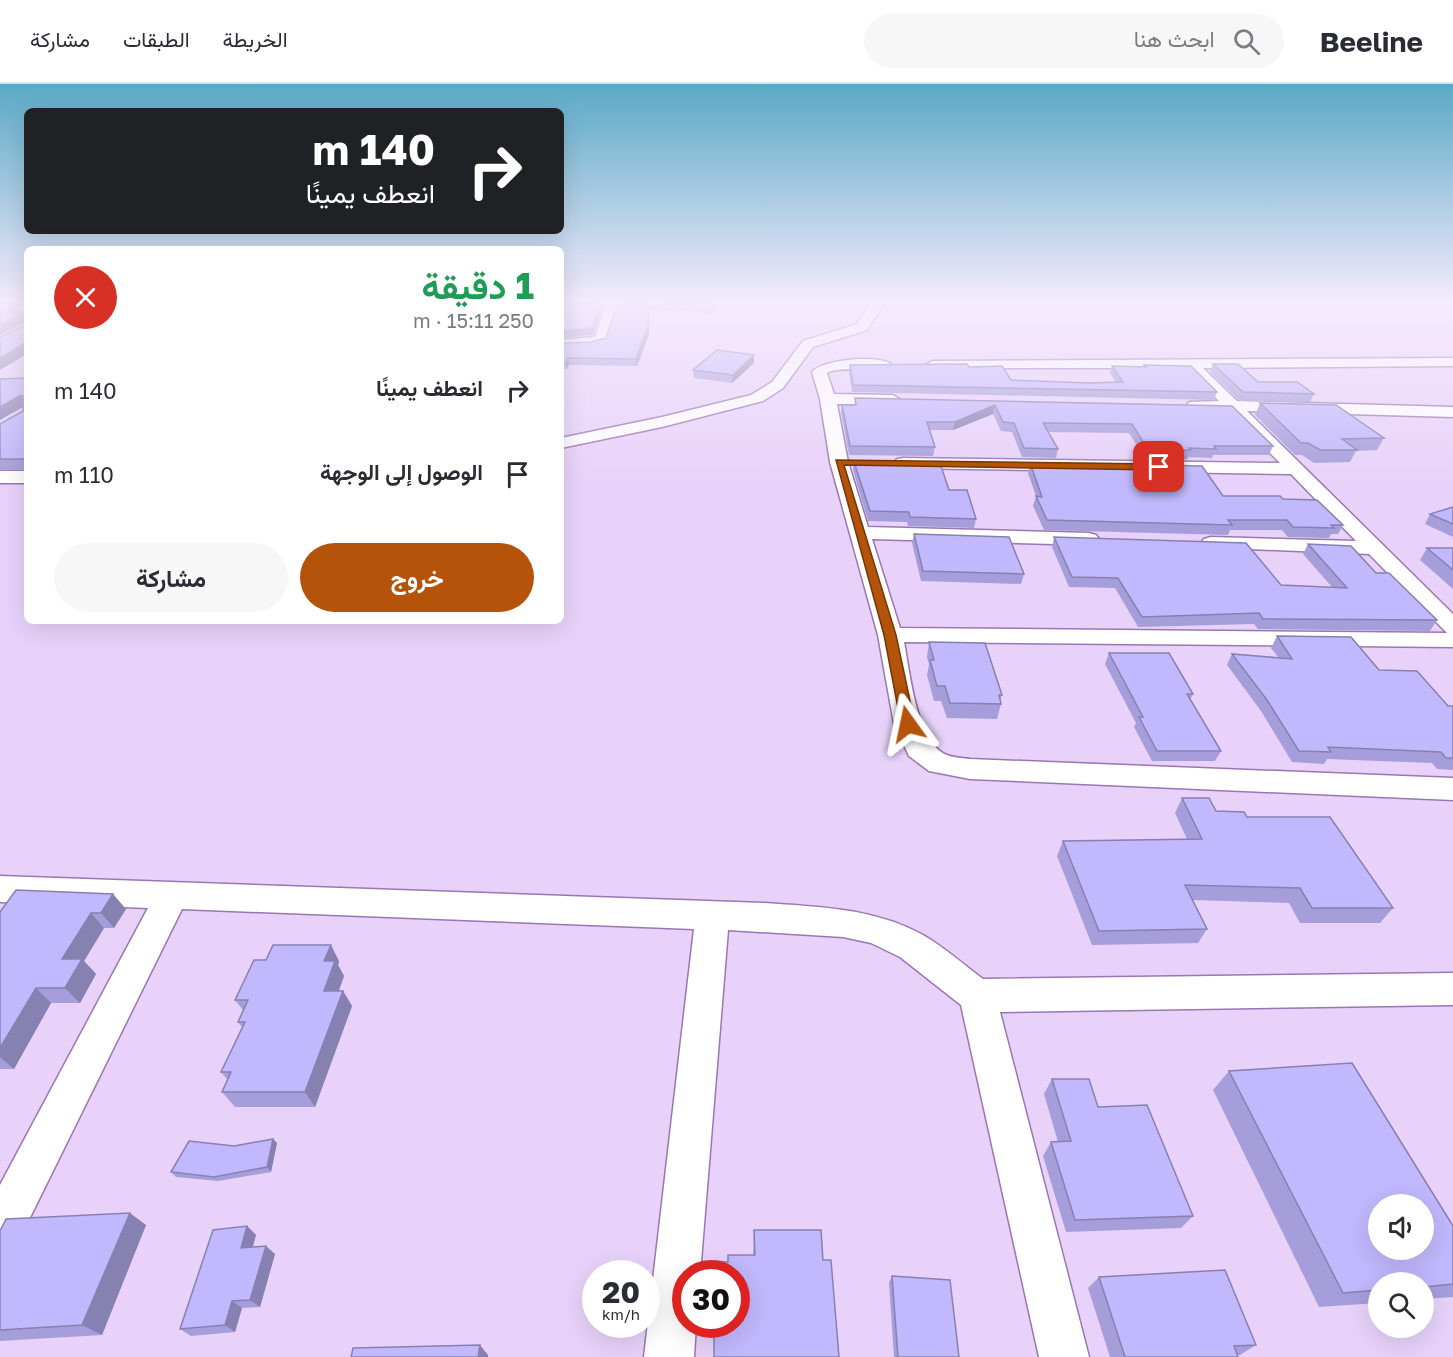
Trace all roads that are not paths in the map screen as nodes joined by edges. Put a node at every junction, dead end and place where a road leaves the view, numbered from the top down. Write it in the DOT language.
graph roads {
  1 [pos="793,362"];
  2 [pos="1383,362"];
  3 [pos="1432,362"];
  4 [pos="1191,364"];
  5 [pos="1453,375"];
  6 [pos="828,399"];
  7 [pos="911,400"];
  8 [pos="1185,405"];
  9 [pos="1232,406"];
  10 [pos="1453,412"];
  11 [pos="564,442"];
  12 [pos="839,462"];
  13 [pos="862,463"];
  14 [pos="886,463"];
  15 [pos="1296,469"];
  16 [pos="0,477"];
  17 [pos="24,477"];
  18 [pos="859,533"];
  19 [pos="1110,540"];
  20 [pos="1193,543"];
  21 [pos="1372,548"];
  22 [pos="1453,627"];
  23 [pos="890,635"];
  24 [pos="1453,640"];
  25 [pos="1453,789"];
  26 [pos="0,889"];
  27 [pos="171,897"];
  28 [pos="712,916"];
  29 [pos="1453,989"];
  30 [pos="977,996"];
  31 [pos="0,1230"];
  32 [pos="669,1357"];
  33 [pos="1064,1357"];
  1 -- 11 [label="street"];
  2 -- 4 [label="street"];
  3 -- 5 [label="street"];
  4 -- 6 [label="street"];
  4 -- 9 [label="street"];
  6 -- 7 [label="street"];
  6 -- 12 [label="street"];
  8 -- 9 [label="street"];
  9 -- 10 [label="street"];
  9 -- 15 [label="street"];
  12 -- 13 [label="street"];
  12 -- 18 [label="street"];
  14 -- 15 [label="street"];
  15 -- 21 [label="street"];
  16 -- 17 [label="street"];
  18 -- 19 [label="street"];
  18 -- 23 [label="street"];
  20 -- 21 [label="street"];
  21 -- 22 [label="street"];
  23 -- 24 [label="street"];
  23 -- 25 [label="street"];
  26 -- 27 [label="street"];
  27 -- 28 [label="street"];
  27 -- 31 [label="street"];
  28 -- 30 [label="street"];
  28 -- 32 [label="street"];
  29 -- 30 [label="street"];
  30 -- 33 [label="street"];
}
